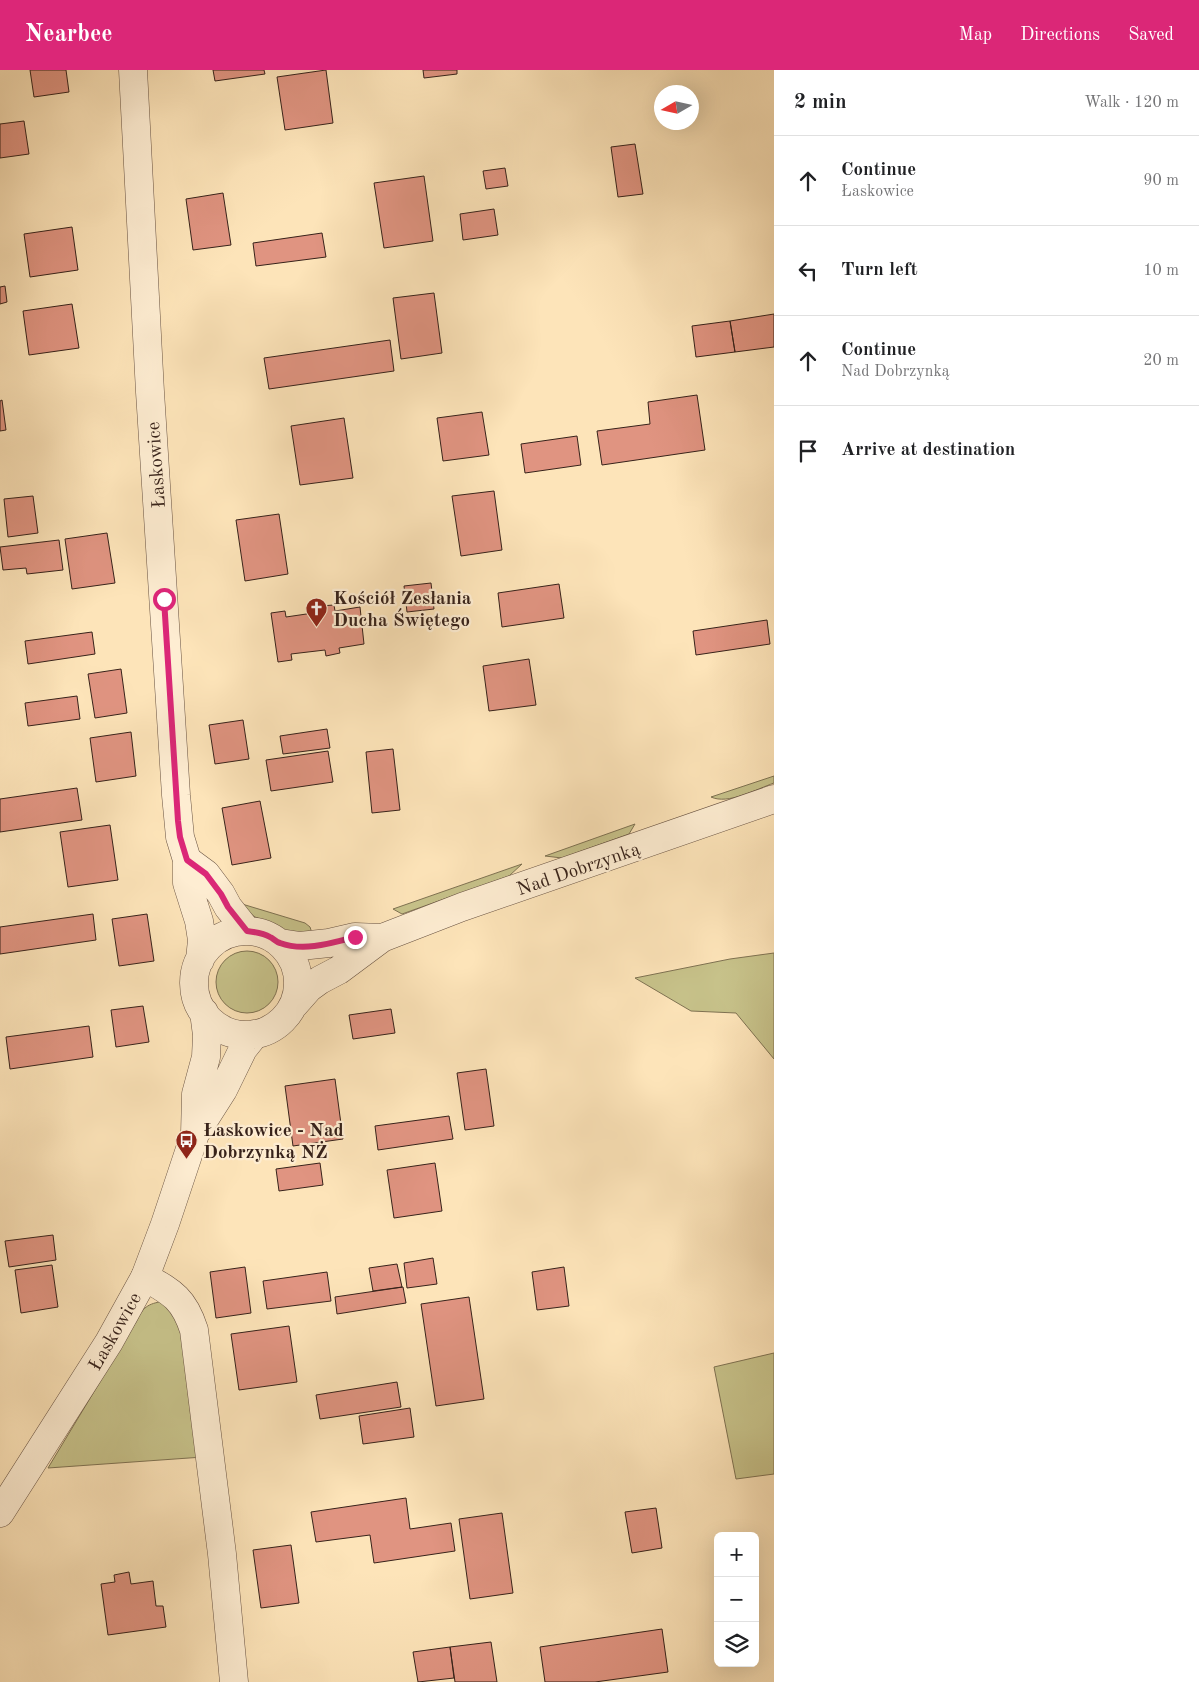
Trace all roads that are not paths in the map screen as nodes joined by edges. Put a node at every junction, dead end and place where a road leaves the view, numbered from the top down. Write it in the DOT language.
graph roads {
  1 [pos="133,70"];
  2 [pos="774,799"];
  3 [pos="187,860"];
  4 [pos="247,931"];
  5 [pos="382,938"];
  6 [pos="280,943"];
  7 [pos="200,960"];
  8 [pos="294,1005"];
  9 [pos="204,1012"];
  10 [pos="255,1034"];
  11 [pos="195,1134"];
  12 [pos="145,1277"];
  13 [pos="0,1513"];
  14 [pos="234,1682"];
  1 -- 3 [label="street, Łaskowice"];
  2 -- 5 [label="street, Nad Dobrzynką"];
  3 -- 4 [label="street"];
  3 -- 7 [label="street, Łaskowice"];
  4 -- 6 [label="street"];
  4 -- 7 [label="street"];
  5 -- 6 [label="street, Nad Dobrzynką"];
  5 -- 8 [label="street, Nad Dobrzynką"];
  6 -- 8 [label="street"];
  7 -- 9 [label="street"];
  8 -- 10 [label="street"];
  9 -- 10 [label="street"];
  9 -- 11 [label="street, Łaskowice"];
  10 -- 11 [label="street, Łaskowice"];
  11 -- 12 [label="street, Łaskowice"];
  12 -- 13 [label="street, Łaskowice"];
  12 -- 14 [label="street"];
}
